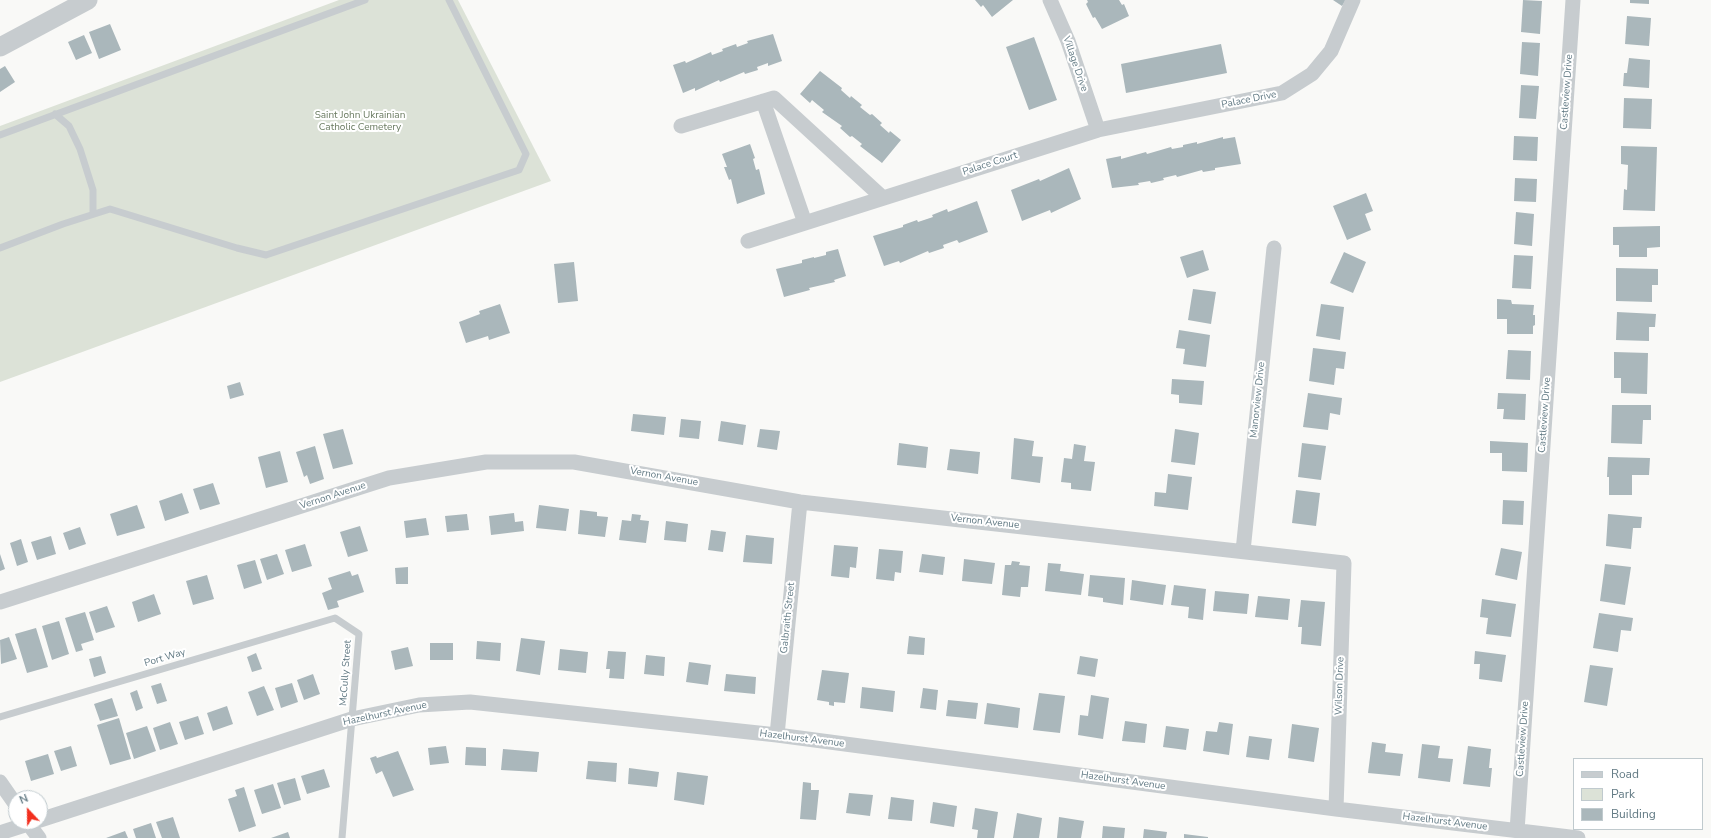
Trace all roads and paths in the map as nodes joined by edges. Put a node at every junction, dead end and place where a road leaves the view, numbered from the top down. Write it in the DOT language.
graph roads {
  1 [pos="88,0"];
  2 [pos="365,0"];
  3 [pos="449,0"];
  4 [pos="1050,0"];
  5 [pos="1353,0"];
  6 [pos="1573,0"];
  7 [pos="0,47"];
  8 [pos="764,101"];
  9 [pos="55,114"];
  10 [pos="681,126"];
  11 [pos="1098,130"];
  12 [pos="0,135"];
  13 [pos="883,198"];
  14 [pos="94,214"];
  15 [pos="805,223"];
  16 [pos="748,241"];
  17 [pos="0,248"];
  18 [pos="1274,248"];
  19 [pos="800,502"];
  20 [pos="1243,551"];
  21 [pos="1344,563"];
  22 [pos="0,602"];
  23 [pos="335,618"];
  24 [pos="0,717"];
  25 [pos="352,719"];
  26 [pos="776,735"];
  27 [pos="0,782"];
  28 [pos="8,794"];
  29 [pos="1336,809"];
  30 [pos="48,817"];
  31 [pos="1517,831"];
  32 [pos="342,838"];
  33 [pos="1578,838"];
  1 -- 7 [label="street"];
  2 -- 9 [label="lane"];
  3 -- 14 [label="lane"];
  4 -- 11 [label="street, Village Drive"];
  5 -- 11 [label="street, Palace Drive"];
  6 -- 31 [label="street, Castleview Drive"];
  8 -- 10 [label="street"];
  8 -- 13 [label="street"];
  8 -- 15 [label="street"];
  9 -- 12 [label="lane"];
  9 -- 14 [label="lane"];
  11 -- 13 [label="street, Palace Court"];
  13 -- 15 [label="street, Palace Court"];
  14 -- 17 [label="lane"];
  15 -- 16 [label="street, Palace Court"];
  18 -- 20 [label="street, Manorview Drive"];
  19 -- 20 [label="street, Vernon Avenue"];
  19 -- 22 [label="street, Vernon Avenue"];
  19 -- 26 [label="street, Galbraith Street"];
  20 -- 21 [label="street, Vernon Avenue"];
  21 -- 29 [label="street, Wilson Drive"];
  23 -- 24 [label="lane, Port Way"];
  23 -- 25 [label="lane, McCully Street"];
  25 -- 26 [label="street, Hazelhurst Avenue"];
  25 -- 30 [label="street, Hazelhurst Avenue"];
  25 -- 32 [label="lane, McCully Street"];
  26 -- 29 [label="street, Hazelhurst Avenue"];
  27 -- 28 [label="street"];
  29 -- 31 [label="street, Hazelhurst Avenue"];
  31 -- 33 [label="street, Hazelhurst Avenue"];
}
